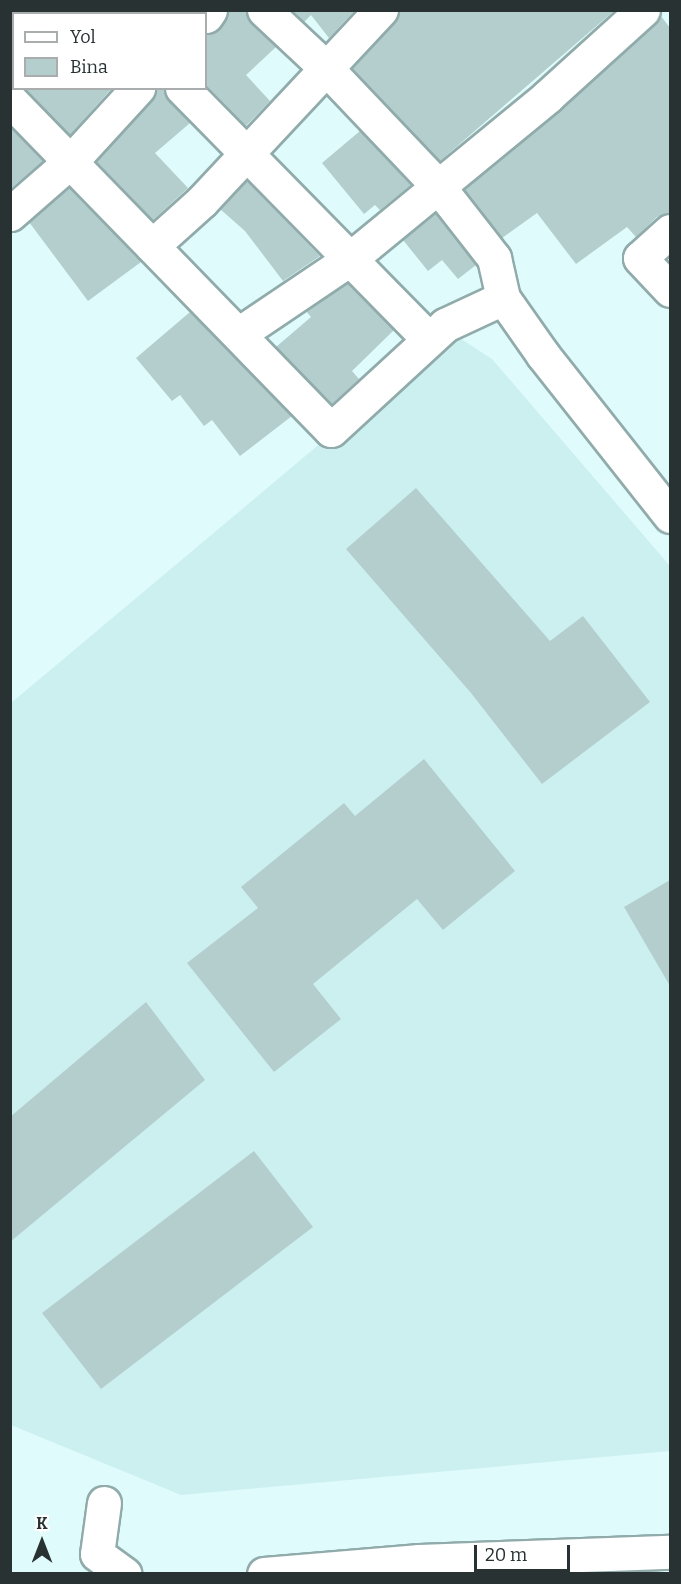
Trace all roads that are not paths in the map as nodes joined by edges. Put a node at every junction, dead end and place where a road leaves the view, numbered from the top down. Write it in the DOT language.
graph roads {
  1 [pos="264,10"];
  2 [pos="381,10"];
  3 [pos="643,10"];
  4 [pos="325,67"];
  5 [pos="136,90"];
  6 [pos="184,90"];
  7 [pos="10,100"];
  8 [pos="244,154"];
  9 [pos="72,160"];
  10 [pos="437,185"];
  11 [pos="10,214"];
  12 [pos="670,231"];
  13 [pos="152,246"];
  14 [pos="351,258"];
  15 [pos="670,290"];
  16 [pos="503,298"];
  17 [pos="240,333"];
  18 [pos="429,339"];
  19 [pos="670,516"];
  20 [pos="104,1503"];
  21 [pos="670,1552"];
  22 [pos="125,1574"];
  23 [pos="264,1574"];
  1 -- 4 [label="street"];
  2 -- 4 [label="street"];
  3 -- 10 [label="street"];
  4 -- 8 [label="street"];
  4 -- 10 [label="street"];
  5 -- 9 [label="street"];
  6 -- 8 [label="street"];
  7 -- 9 [label="street"];
  8 -- 13 [label="street"];
  8 -- 14 [label="street"];
  9 -- 11 [label="street"];
  9 -- 13 [label="street"];
  10 -- 14 [label="street"];
  10 -- 16 [label="street"];
  12 -- 15 [label="street"];
  13 -- 17 [label="street"];
  14 -- 17 [label="street"];
  14 -- 18 [label="street"];
  16 -- 18 [label="street"];
  16 -- 19 [label="street"];
  17 -- 18 [label="street"];
  20 -- 22 [label="street"];
  21 -- 23 [label="street"];
}
